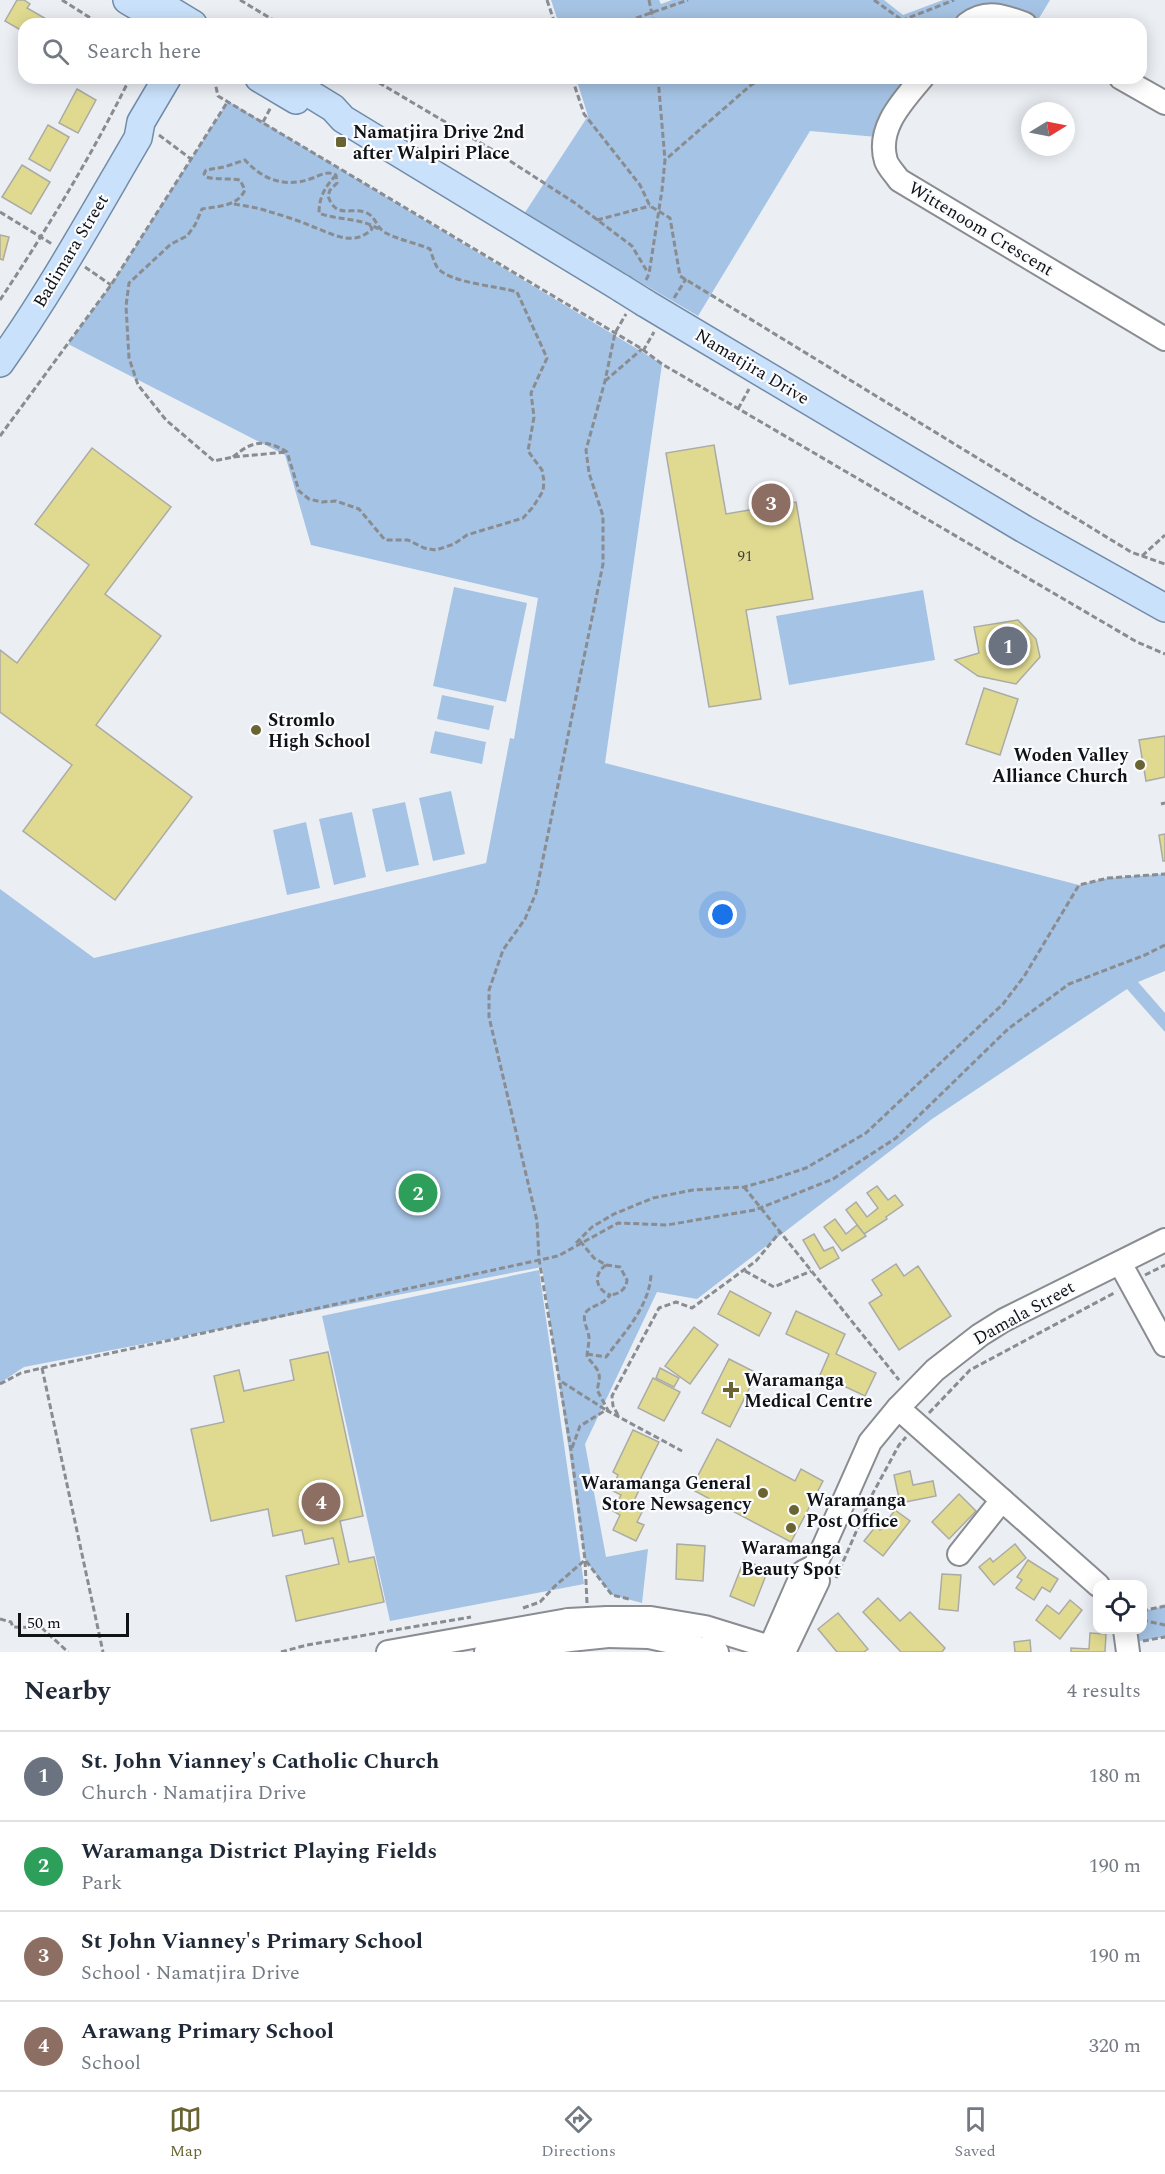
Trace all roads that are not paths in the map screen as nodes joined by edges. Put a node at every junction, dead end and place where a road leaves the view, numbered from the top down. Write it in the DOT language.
graph roads {
  1 [pos="149,12"];
  2 [pos="172,18"];
  3 [pos="976,18"];
  4 [pos="1006,18"];
  5 [pos="178,84"];
  6 [pos="269,84"];
  7 [pos="294,84"];
  8 [pos="917,84"];
  9 [pos="1132,84"];
  10 [pos="1165,103"];
  11 [pos="343,119"];
  12 [pos="1165,339"];
  13 [pos="0,363"];
  14 [pos="1165,608"];
  15 [pos="1165,1240"];
  16 [pos="1126,1272"];
  17 [pos="1165,1345"];
  18 [pos="904,1401"];
  19 [pos="1002,1500"];
  20 [pos="959,1554"];
  21 [pos="1093,1582"];
  22 [pos="608,1627"];
  23 [pos="569,1630"];
  24 [pos="1126,1634"];
  25 [pos="775,1651"];
  26 [pos="388,1652"];
  27 [pos="486,1652"];
  28 [pos="717,1652"];
  29 [pos="1128,1652"];
  1 -- 2 [label="main road"];
  3 -- 4 [label="street"];
  5 -- 13 [label="main road, Badimara Street"];
  6 -- 11 [label="main road, Namatjira Drive"];
  7 -- 11 [label="main road, Namatjira Drive"];
  8 -- 12 [label="street, Wittenoom Crescent"];
  9 -- 10 [label="street"];
  11 -- 14 [label="main road, Namatjira Drive, bridge"];
  15 -- 16 [label="street, Damala Street"];
  16 -- 17 [label="street"];
  16 -- 18 [label="street, Damala Street"];
  18 -- 19 [label="street"];
  18 -- 25 [label="street, Damala Street"];
  19 -- 20 [label="street"];
  19 -- 21 [label="street"];
  22 -- 23 [label="street, bridge"];
  22 -- 25 [label="street"];
  22 -- 28 [label="street"];
  23 -- 26 [label="street"];
  23 -- 27 [label="street"];
  24 -- 29 [label="street"];
}
